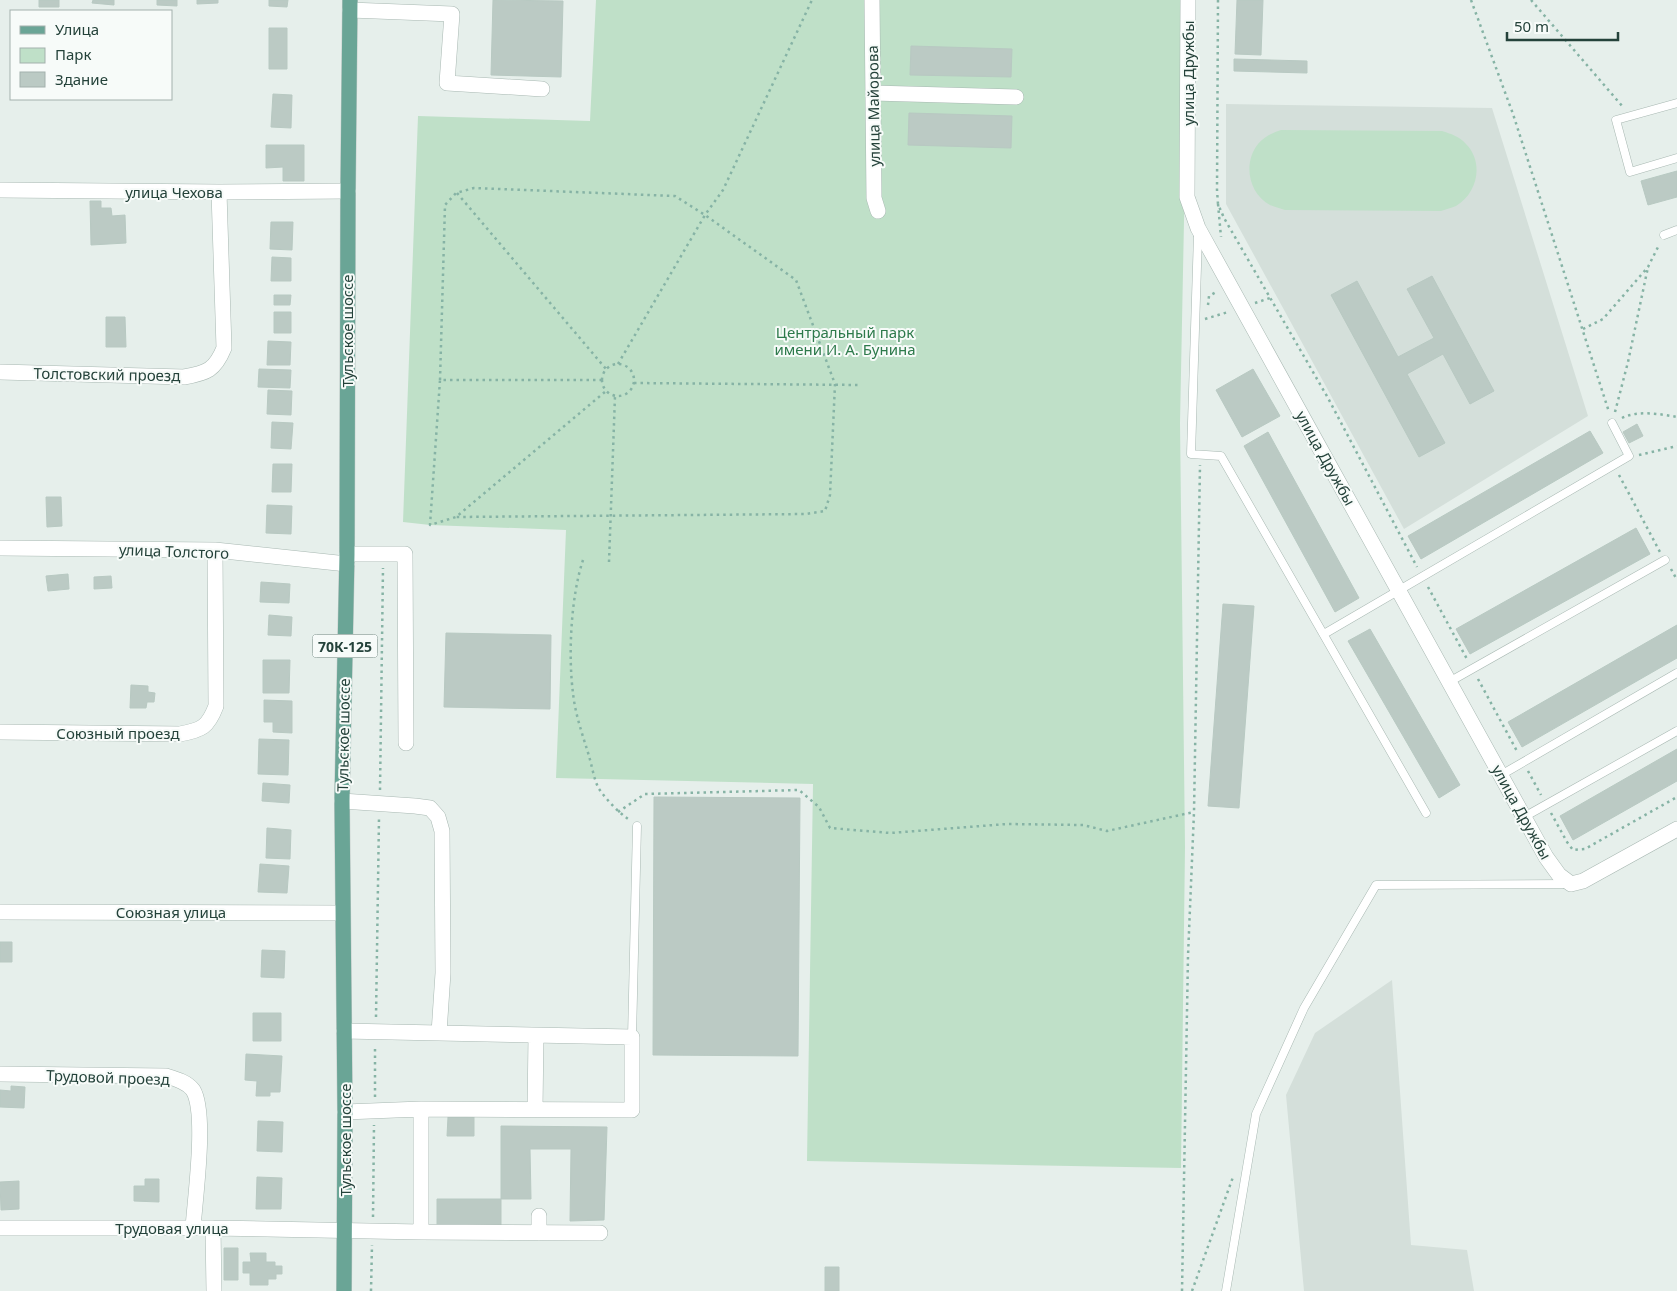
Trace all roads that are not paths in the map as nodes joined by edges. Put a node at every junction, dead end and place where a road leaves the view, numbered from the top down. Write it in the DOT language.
graph roads {
  1 [pos="872,0"];
  2 [pos="1188,0"];
  3 [pos="350,5"];
  4 [pos="542,89"];
  5 [pos="873,94"];
  6 [pos="1016,97"];
  7 [pos="1677,103"];
  8 [pos="1677,158"];
  9 [pos="0,190"];
  10 [pos="348,191"];
  11 [pos="219,192"];
  12 [pos="878,211"];
  13 [pos="1198,228"];
  14 [pos="1677,230"];
  15 [pos="1664,234"];
  16 [pos="0,372"];
  17 [pos="1612,423"];
  18 [pos="0,548"];
  19 [pos="215,550"];
  20 [pos="347,559"];
  21 [pos="1665,560"];
  22 [pos="1399,591"];
  23 [pos="1324,634"];
  24 [pos="1677,673"];
  25 [pos="1449,682"];
  26 [pos="1677,731"];
  27 [pos="0,732"];
  28 [pos="406,743"];
  29 [pos="1501,774"];
  30 [pos="342,802"];
  31 [pos="1426,812"];
  32 [pos="1524,817"];
  33 [pos="637,826"];
  34 [pos="1677,828"];
  35 [pos="1571,884"];
  36 [pos="0,912"];
  37 [pos="342,913"];
  38 [pos="344,1031"];
  39 [pos="440,1033"];
  40 [pos="536,1036"];
  41 [pos="632,1037"];
  42 [pos="0,1074"];
  43 [pos="421,1109"];
  44 [pos="535,1109"];
  45 [pos="345,1112"];
  46 [pos="539,1216"];
  47 [pos="0,1228"];
  48 [pos="192,1228"];
  49 [pos="213,1228"];
  50 [pos="344,1232"];
  51 [pos="421,1232"];
  52 [pos="539,1233"];
  53 [pos="600,1233"];
  54 [pos="214,1291"];
  55 [pos="344,1291"];
  56 [pos="1226,1291"];
  1 -- 5 [label="street, улица Майорова"];
  2 -- 13 [label="street, улица Дружбы"];
  3 -- 4 [label="street"];
  3 -- 10 [label="main road, Тульское шоссе / 70К-125"];
  5 -- 6 [label="street"];
  5 -- 12 [label="street, улица Майорова"];
  7 -- 8 [label="lane"];
  9 -- 11 [label="street, улица Чехова"];
  10 -- 11 [label="street, улица Чехова"];
  10 -- 20 [label="main road, Тульское шоссе / 70К-125"];
  11 -- 16 [label="street, Толстовский проезд"];
  13 -- 22 [label="street, улица Дружбы"];
  13 -- 23 [label="lane"];
  14 -- 15 [label="lane"];
  17 -- 22 [label="lane"];
  18 -- 19 [label="street, улица Толстого"];
  19 -- 20 [label="street, улица Толстого"];
  19 -- 27 [label="street, Союзный проезд"];
  20 -- 28 [label="street, улица Толстого"];
  20 -- 30 [label="main road, Тульское шоссе / 70К-125"];
  21 -- 25 [label="lane"];
  22 -- 23 [label="lane"];
  22 -- 25 [label="street, улица Дружбы"];
  23 -- 31 [label="lane"];
  24 -- 29 [label="lane"];
  25 -- 29 [label="street, улица Дружбы"];
  26 -- 32 [label="lane"];
  29 -- 32 [label="street, улица Дружбы"];
  30 -- 37 [label="main road, Тульское шоссе / 70К-125"];
  30 -- 39 [label="street"];
  32 -- 35 [label="street, улица Дружбы"];
  33 -- 41 [label="lane"];
  34 -- 35 [label="street"];
  35 -- 56 [label="lane"];
  36 -- 37 [label="street, Союзная улица"];
  37 -- 38 [label="main road, Тульское шоссе / 70К-125"];
  38 -- 39 [label="street"];
  38 -- 45 [label="main road, Тульское шоссе / 70К-125"];
  39 -- 40 [label="street"];
  40 -- 41 [label="street"];
  40 -- 44 [label="street"];
  41 -- 44 [label="street"];
  42 -- 48 [label="street, Трудовой проезд"];
  43 -- 44 [label="street"];
  43 -- 45 [label="street"];
  43 -- 51 [label="street"];
  45 -- 50 [label="main road, Тульское шоссе / 70К-125"];
  46 -- 52 [label="street"];
  47 -- 48 [label="street, Трудовая улица"];
  48 -- 49 [label="street, Трудовая улица"];
  49 -- 50 [label="street, Трудовая улица"];
  49 -- 54 [label="street"];
  50 -- 51 [label="street, Трудовая улица"];
  50 -- 55 [label="main road, Тульское шоссе / 70К-125"];
  51 -- 52 [label="street, Трудовая улица"];
  52 -- 53 [label="street, Трудовая улица"];
}
